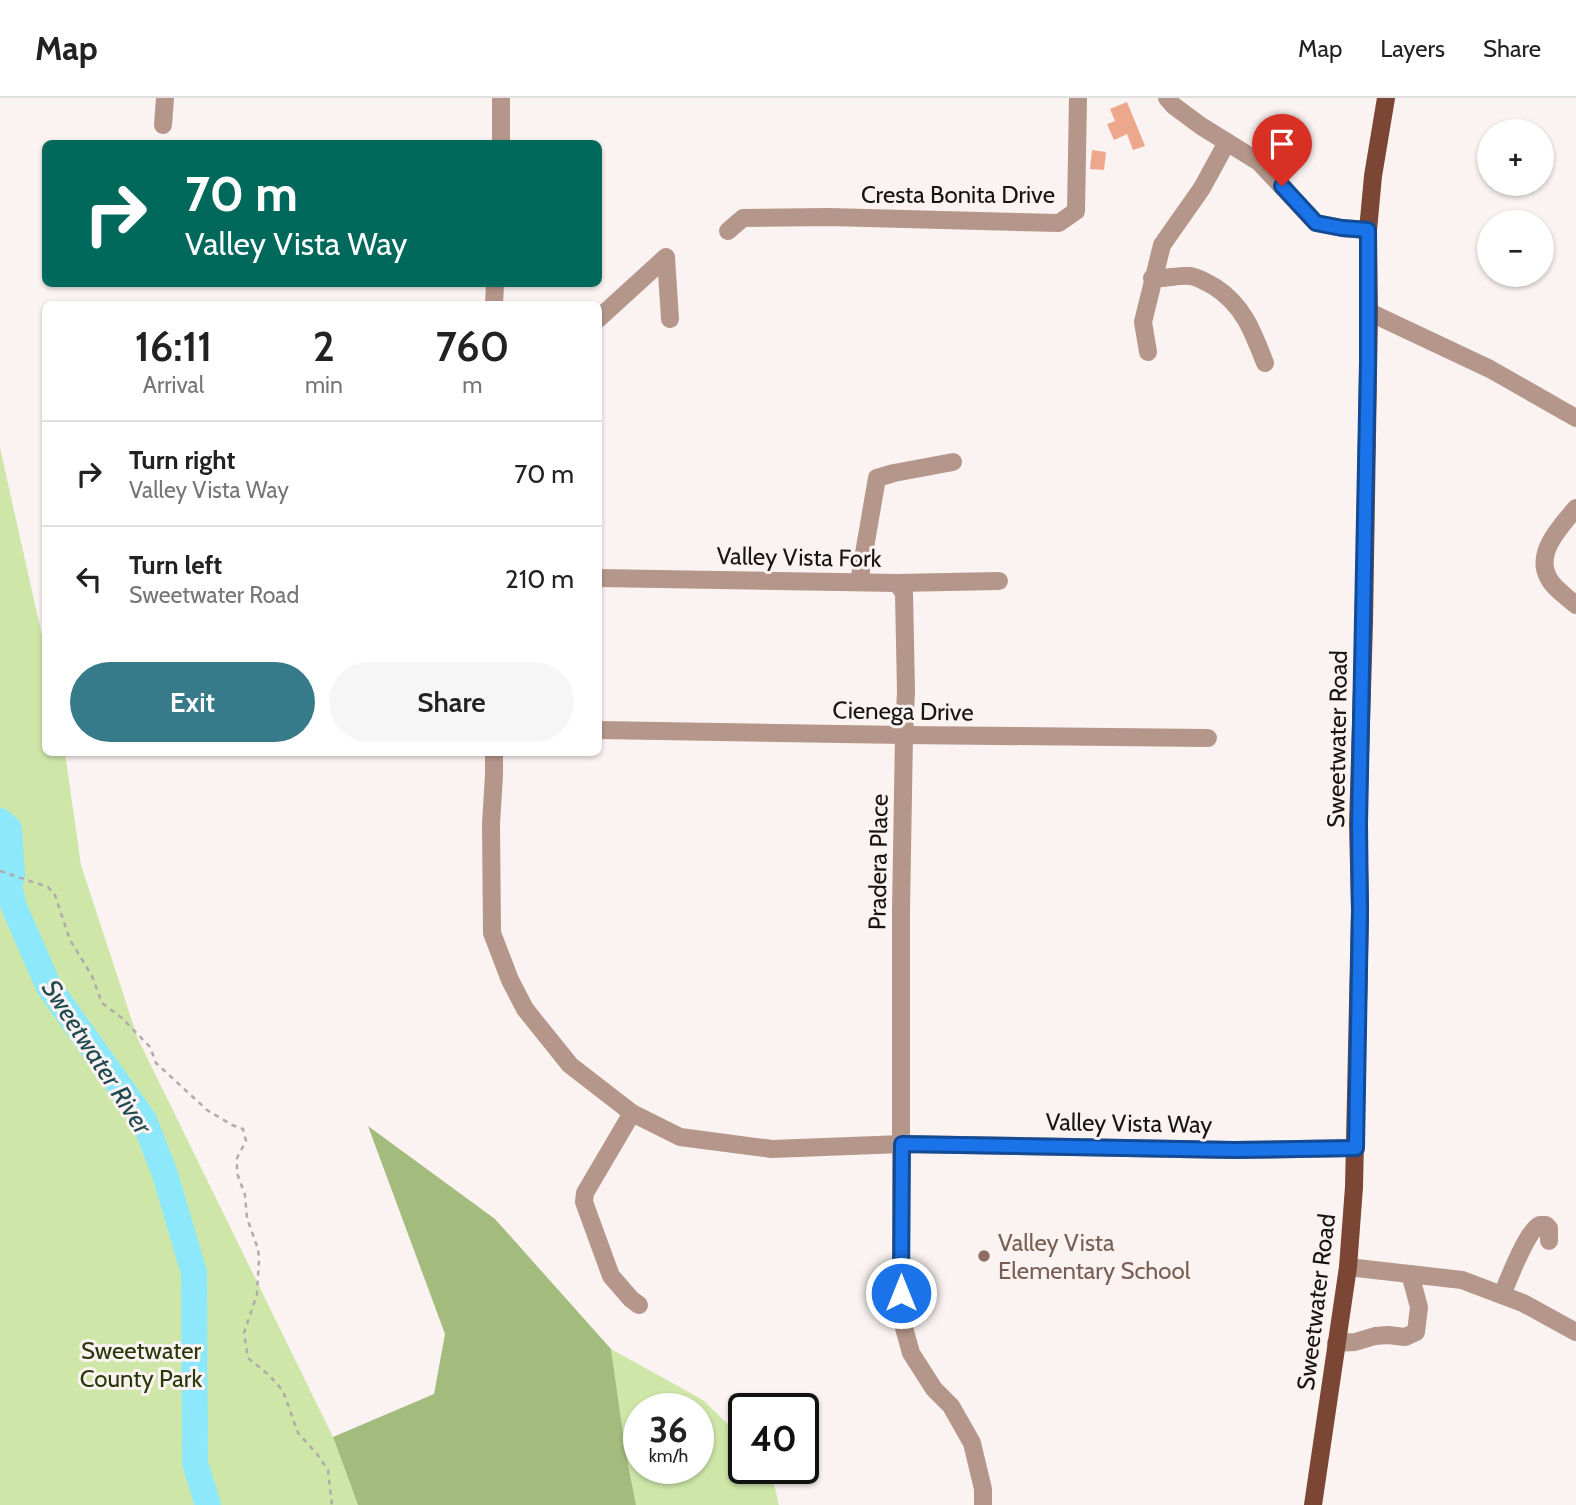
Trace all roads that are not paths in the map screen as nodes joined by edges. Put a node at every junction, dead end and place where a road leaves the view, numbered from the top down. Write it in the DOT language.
graph roads {
  1 [pos="165,98"];
  2 [pos="501,98"];
  3 [pos="1078,98"];
  4 [pos="1167,98"];
  5 [pos="1386,98"];
  6 [pos="163,125"];
  7 [pos="501,140"];
  8 [pos="1227,142"];
  9 [pos="1368,230"];
  10 [pos="728,231"];
  11 [pos="1152,278"];
  12 [pos="1369,312"];
  13 [pos="602,314"];
  14 [pos="670,319"];
  15 [pos="1148,352"];
  16 [pos="1265,363"];
  17 [pos="1576,418"];
  18 [pos="953,462"];
  19 [pos="1576,508"];
  20 [pos="602,578"];
  21 [pos="999,581"];
  22 [pos="859,582"];
  23 [pos="897,583"];
  24 [pos="1576,605"];
  25 [pos="602,730"];
  26 [pos="904,736"];
  27 [pos="1208,738"];
  28 [pos="494,756"];
  29 [pos="632,1113"];
  30 [pos="902,1144"];
  31 [pos="1356,1148"];
  32 [pos="1549,1241"];
  33 [pos="1348,1267"];
  34 [pos="1410,1274"];
  35 [pos="1502,1295"];
  36 [pos="639,1305"];
  37 [pos="1576,1332"];
  38 [pos="1336,1343"];
  39 [pos="983,1505"];
  40 [pos="1313,1505"];
  1 -- 6 [label="street"];
  2 -- 7 [label="street"];
  3 -- 10 [label="street, Cresta Bonita Drive"];
  4 -- 8 [label="street"];
  5 -- 9 [label="main road, Sweetwater Road"];
  8 -- 9 [label="street"];
  8 -- 11 [label="street"];
  9 -- 12 [label="main road, Sweetwater Road"];
  11 -- 15 [label="street"];
  11 -- 16 [label="street"];
  12 -- 17 [label="street"];
  12 -- 31 [label="main road, Sweetwater Road"];
  13 -- 14 [label="street"];
  18 -- 22 [label="street"];
  19 -- 24 [label="street"];
  20 -- 22 [label="street, Valley Vista Fork"];
  21 -- 23 [label="street, Valley Vista Fork"];
  22 -- 23 [label="street, Valley Vista Fork"];
  23 -- 26 [label="street, Pradera Place"];
  25 -- 26 [label="street, Cienega Drive"];
  26 -- 27 [label="street, Cienega Drive"];
  26 -- 30 [label="street, Pradera Place"];
  28 -- 29 [label="street, Valley Vista Way"];
  29 -- 30 [label="street, Valley Vista Way"];
  29 -- 36 [label="street"];
  30 -- 31 [label="street, Valley Vista Way"];
  30 -- 39 [label="street, Pradera Place"];
  31 -- 33 [label="main road, Sweetwater Road"];
  32 -- 35 [label="street"];
  33 -- 34 [label="street"];
  33 -- 38 [label="main road, Sweetwater Road"];
  34 -- 35 [label="street"];
  34 -- 38 [label="street"];
  35 -- 37 [label="street"];
  38 -- 40 [label="main road, Sweetwater Road"];
}
